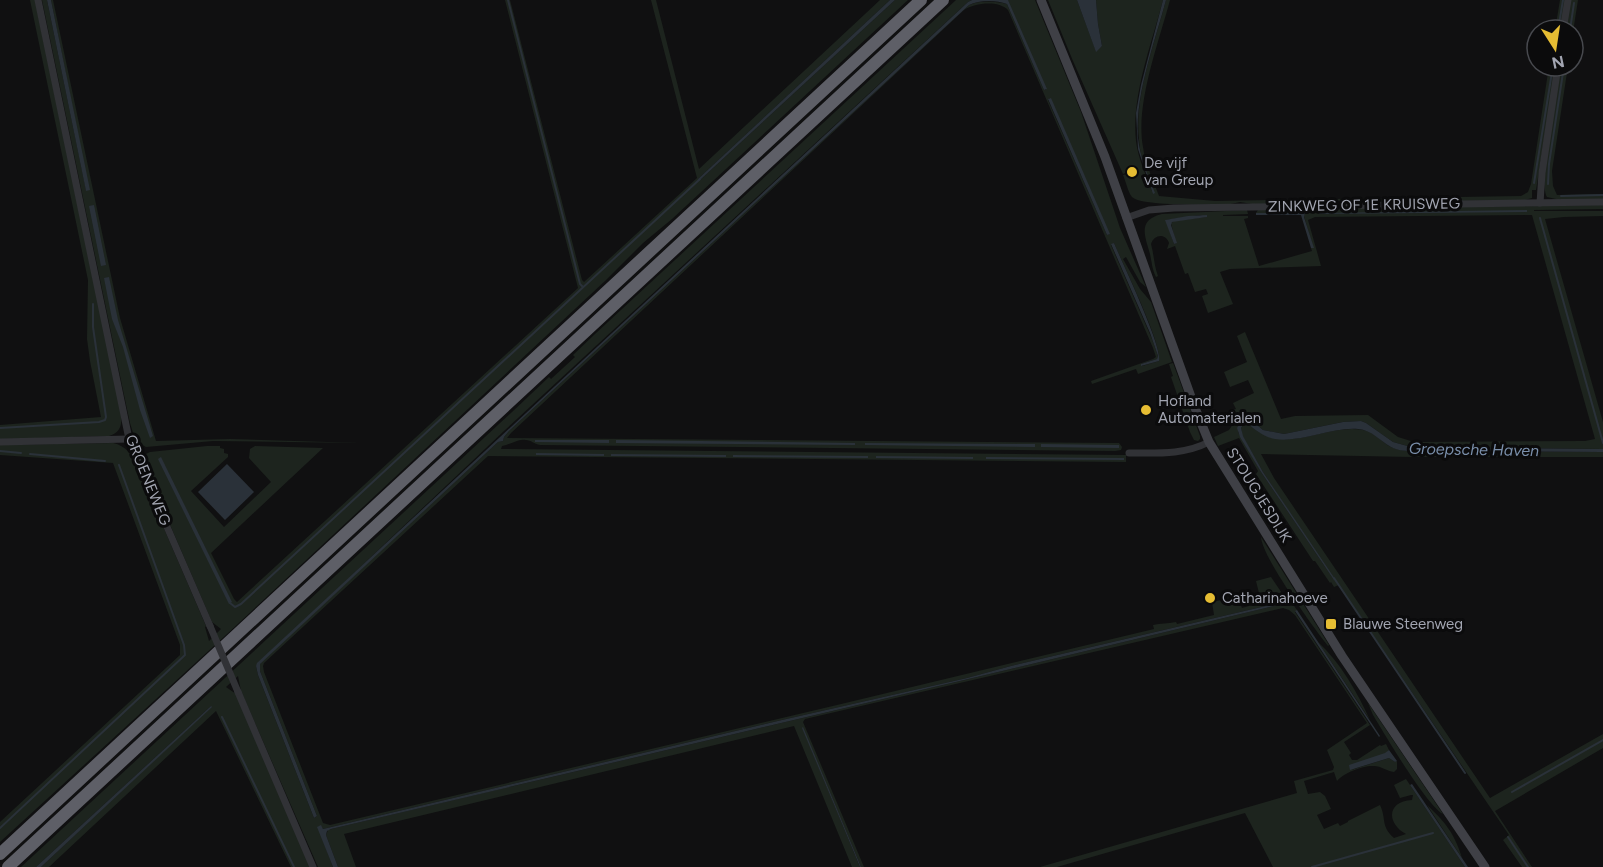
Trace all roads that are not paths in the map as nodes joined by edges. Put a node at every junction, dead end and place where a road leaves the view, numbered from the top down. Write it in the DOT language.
graph roads {
  1 [pos="38,0"];
  2 [pos="921,0"];
  3 [pos="943,0"];
  4 [pos="1041,0"];
  5 [pos="1568,0"];
  6 [pos="1565,18"];
  7 [pos="1556,78"];
  8 [pos="1603,202"];
  9 [pos="1540,203"];
  10 [pos="1126,218"];
  11 [pos="129,439"];
  12 [pos="0,442"];
  13 [pos="1209,442"];
  14 [pos="1129,453"];
  15 [pos="0,855"];
  16 [pos="8,867"];
  17 [pos="313,867"];
  18 [pos="1485,867"];
  1 -- 11 [label="street, GROENEWEG"];
  2 -- 15 [label="highway"];
  3 -- 16 [label="highway"];
  4 -- 10 [label="street, STOUGJESDIJK"];
  5 -- 6 [label="street"];
  7 -- 9 [label="street"];
  8 -- 9 [label="street, ZINKWEG OF 1E KRUISWEG"];
  9 -- 10 [label="street, ZINKWEG OF 1E KRUISWEG"];
  10 -- 13 [label="street, STOUGJESDIJK"];
  11 -- 12 [label="street"];
  11 -- 17 [label="street, GROENEWEG, bridge"];
  13 -- 14 [label="street"];
  13 -- 18 [label="street, STOUGJESDIJK"];
}
